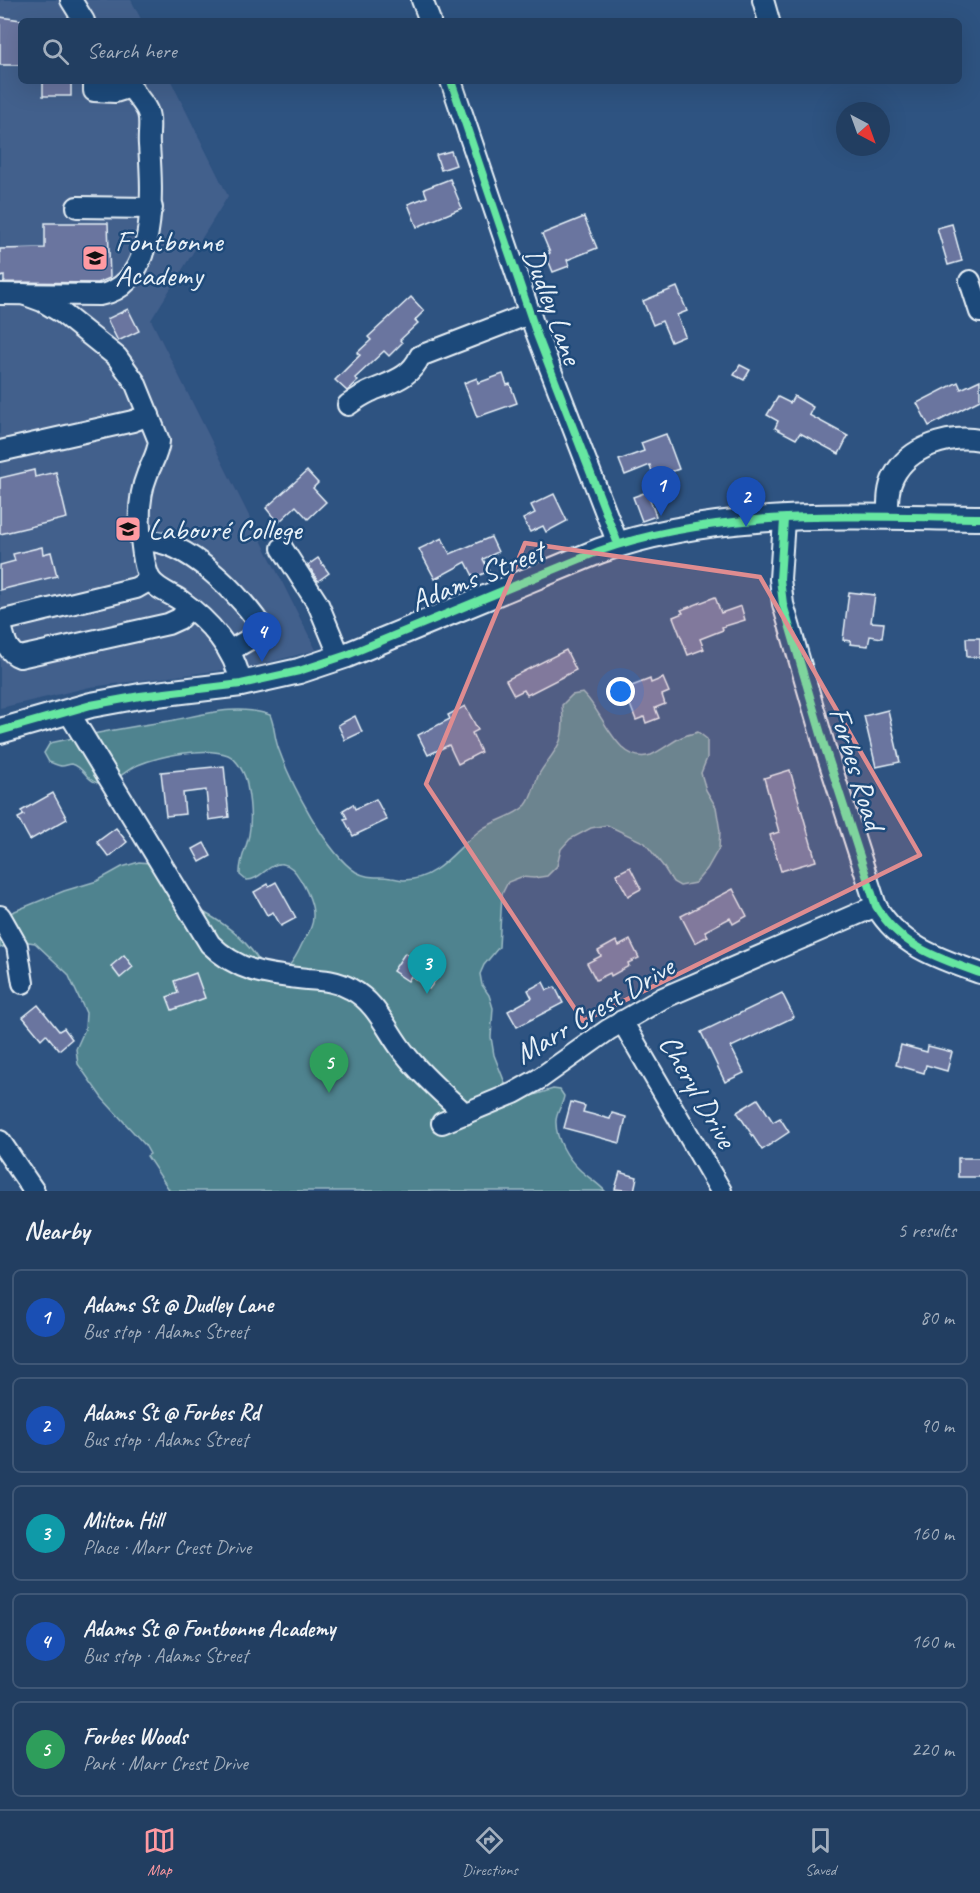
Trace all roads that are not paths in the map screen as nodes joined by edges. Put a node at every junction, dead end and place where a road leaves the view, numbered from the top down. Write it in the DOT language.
graph roads {
  1 [pos="71,0"];
  2 [pos="422,0"];
  3 [pos="763,0"];
  4 [pos="82,18"];
  5 [pos="429,18"];
  6 [pos="768,18"];
  7 [pos="94,84"];
  8 [pos="130,84"];
  9 [pos="451,84"];
  10 [pos="77,207"];
  11 [pos="152,208"];
  12 [pos="970,282"];
  13 [pos="0,294"];
  14 [pos="23,294"];
  15 [pos="100,295"];
  16 [pos="980,312"];
  17 [pos="529,314"];
  18 [pos="88,332"];
  19 [pos="348,405"];
  20 [pos="149,415"];
  21 [pos="980,440"];
  22 [pos="0,451"];
  23 [pos="888,518"];
  24 [pos="980,518"];
  25 [pos="784,520"];
  26 [pos="142,542"];
  27 [pos="618,544"];
  28 [pos="282,548"];
  29 [pos="150,580"];
  30 [pos="190,608"];
  31 [pos="0,621"];
  32 [pos="229,651"];
  33 [pos="340,657"];
  34 [pos="241,684"];
  35 [pos="68,711"];
  36 [pos="0,730"];
  37 [pos="876,906"];
  38 [pos="0,916"];
  39 [pos="980,973"];
  40 [pos="23,982"];
  41 [pos="622,1021"];
  42 [pos="465,1114"];
  43 [pos="442,1123"];
  44 [pos="0,1141"];
  45 [pos="34,1191"];
  46 [pos="721,1191"];
  1 -- 4 [label="street"];
  2 -- 5 [label="street"];
  3 -- 6 [label="street"];
  7 -- 8 [label="street"];
  8 -- 11 [label="street"];
  9 -- 17 [label="street, Dudley Lane"];
  10 -- 11 [label="street"];
  11 -- 15 [label="street"];
  12 -- 16 [label="street"];
  13 -- 14 [label="street"];
  14 -- 15 [label="street"];
  14 -- 18 [label="street"];
  15 -- 18 [label="street"];
  17 -- 19 [label="street"];
  17 -- 27 [label="street, Dudley Lane"];
  18 -- 20 [label="street"];
  20 -- 22 [label="street"];
  20 -- 26 [label="street"];
  21 -- 23 [label="street"];
  23 -- 24 [label="main road, Adams Street"];
  23 -- 25 [label="main road, Adams Street"];
  25 -- 27 [label="main road, Adams Street"];
  25 -- 37 [label="street, Forbes Road"];
  26 -- 29 [label="street"];
  26 -- 32 [label="street"];
  27 -- 33 [label="main road, Adams Street"];
  28 -- 33 [label="street"];
  29 -- 30 [label="street"];
  29 -- 31 [label="street"];
  30 -- 31 [label="street"];
  30 -- 32 [label="street"];
  32 -- 34 [label="street"];
  33 -- 34 [label="main road, Adams Street"];
  34 -- 35 [label="main road, Adams Street"];
  35 -- 36 [label="main road, Adams Street"];
  35 -- 42 [label="street"];
  37 -- 39 [label="street, Forbes Road"];
  37 -- 41 [label="street, Marr Crest Drive"];
  38 -- 40 [label="street"];
  41 -- 42 [label="street, Marr Crest Drive"];
  41 -- 46 [label="street, Cheryl Drive"];
  42 -- 43 [label="street, Marr Crest Drive"];
  44 -- 45 [label="street"];
}
